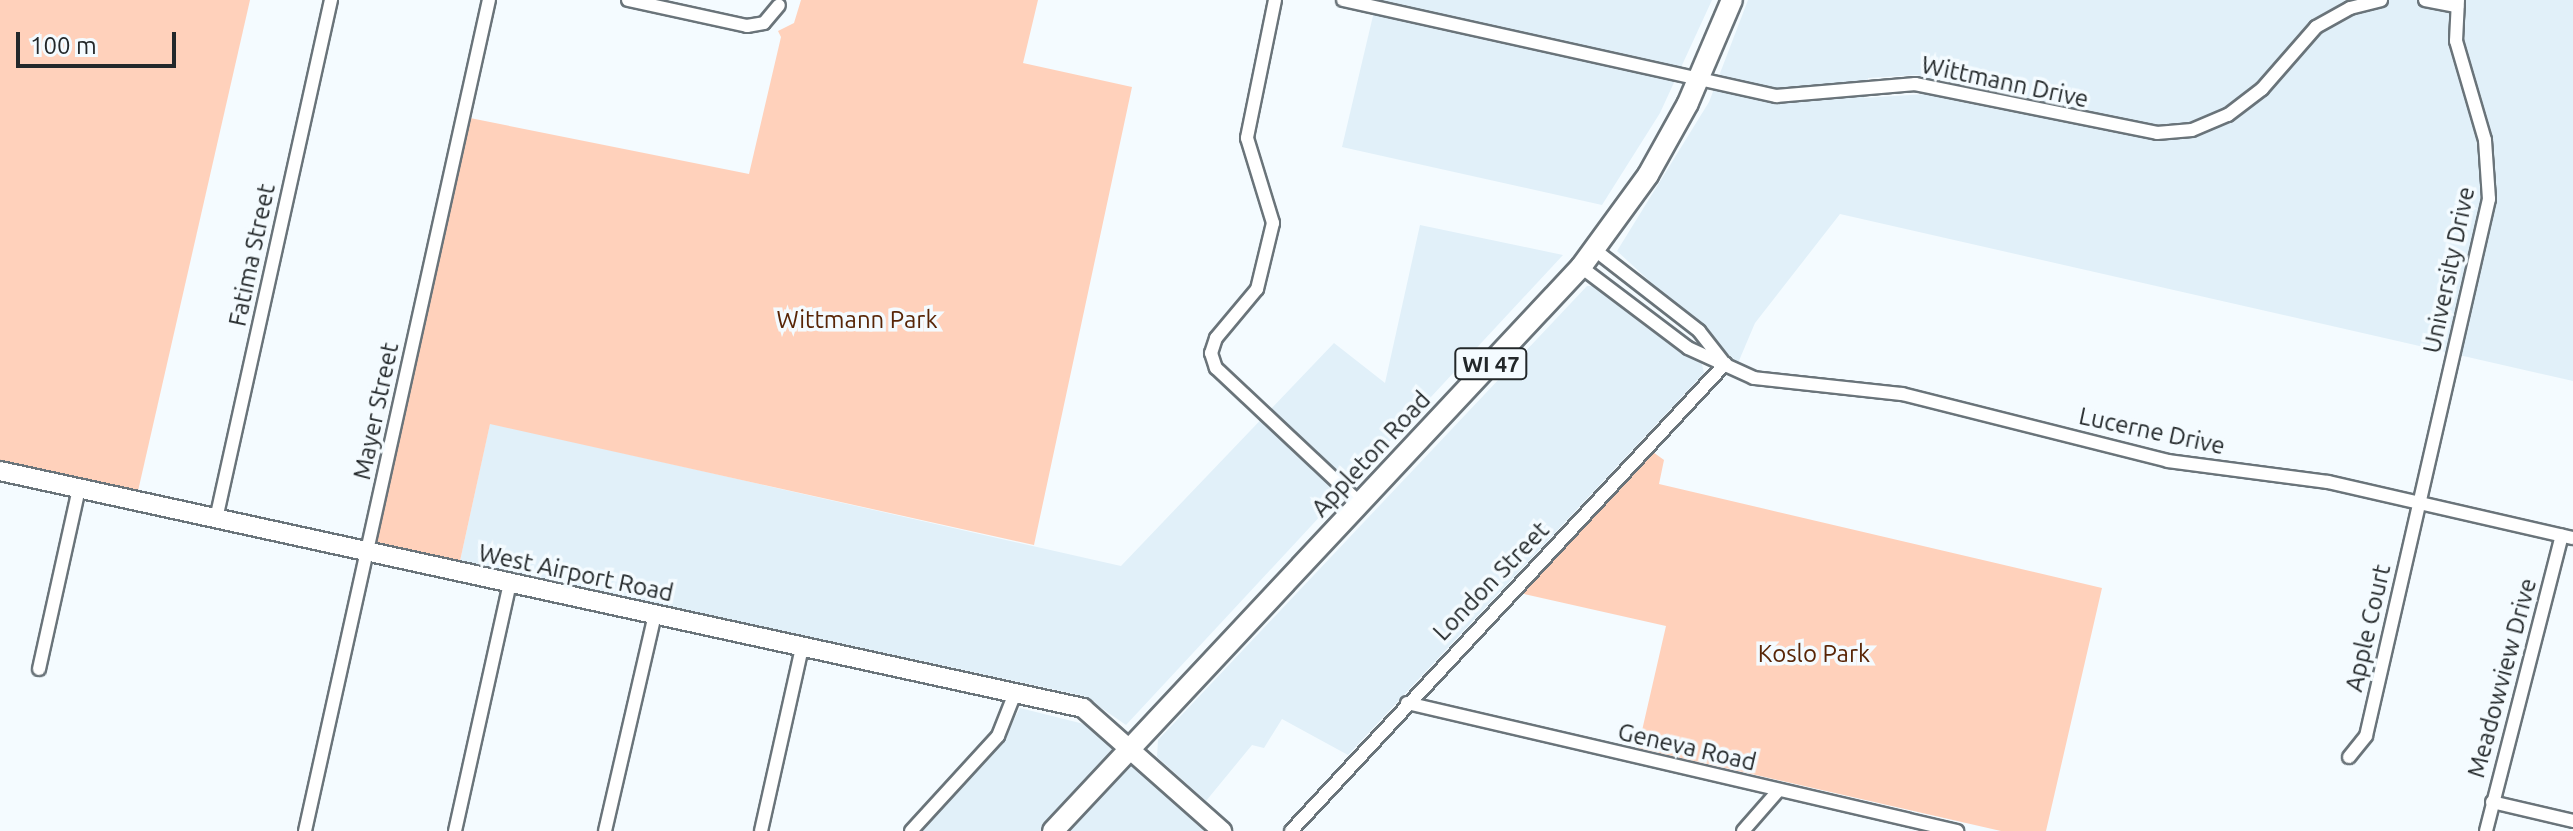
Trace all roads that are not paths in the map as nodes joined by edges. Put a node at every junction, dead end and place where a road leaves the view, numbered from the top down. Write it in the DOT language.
graph roads {
  1 [pos="331,0"];
  2 [pos="489,0"];
  3 [pos="628,0"];
  4 [pos="1275,0"];
  5 [pos="1343,0"];
  6 [pos="1732,0"];
  7 [pos="2381,0"];
  8 [pos="2425,0"];
  9 [pos="2457,3"];
  10 [pos="779,5"];
  11 [pos="1699,78"];
  12 [pos="1595,250"];
  13 [pos="1581,267"];
  14 [pos="1725,364"];
  15 [pos="0,471"];
  16 [pos="79,488"];
  17 [pos="1360,503"];
  18 [pos="2419,503"];
  19 [pos="216,519"];
  20 [pos="2568,537"];
  21 [pos="367,552"];
  22 [pos="510,583"];
  23 [pos="655,614"];
  24 [pos="802,647"];
  25 [pos="39,669"];
  26 [pos="1015,693"];
  27 [pos="1407,703"];
  28 [pos="1130,747"];
  29 [pos="2349,757"];
  30 [pos="1778,791"];
  31 [pos="2492,802"];
  32 [pos="2573,821"];
  33 [pos="308,830"];
  34 [pos="455,831"];
  35 [pos="605,831"];
  36 [pos="761,831"];
  37 [pos="911,831"];
  38 [pos="1053,831"];
  39 [pos="1222,831"];
  40 [pos="1291,831"];
  41 [pos="1743,831"];
  42 [pos="1957,831"];
  43 [pos="2486,831"];
  1 -- 19 [label="street, Fatima Street"];
  2 -- 21 [label="street, Mayer Street"];
  3 -- 10 [label="street"];
  4 -- 17 [label="street"];
  5 -- 11 [label="street, Wittmann Drive"];
  6 -- 11 [label="main road, Appleton Road / WI 47"];
  7 -- 11 [label="street, Wittmann Drive"];
  8 -- 9 [label="street"];
  9 -- 18 [label="street, University Drive"];
  11 -- 12 [label="main road, Appleton Road / WI 47"];
  12 -- 13 [label="main road, Appleton Road / WI 47"];
  12 -- 14 [label="street, Lucerne Drive"];
  13 -- 14 [label="street, Lucerne Drive"];
  13 -- 17 [label="main road, Appleton Road / WI 47"];
  14 -- 18 [label="street, Lucerne Drive"];
  14 -- 27 [label="street, London Street"];
  15 -- 16 [label="street, West Airport Road"];
  16 -- 19 [label="street, West Airport Road"];
  16 -- 25 [label="street"];
  17 -- 28 [label="main road, Appleton Road / WI 47"];
  18 -- 20 [label="street, Lucerne Drive"];
  18 -- 29 [label="street, Apple Court"];
  19 -- 21 [label="street, West Airport Road"];
  20 -- 31 [label="street, Meadowview Drive"];
  21 -- 22 [label="street, West Airport Road"];
  21 -- 33 [label="street, Mayer Street"];
  22 -- 23 [label="street, West Airport Road"];
  22 -- 34 [label="street"];
  23 -- 24 [label="street, West Airport Road"];
  23 -- 35 [label="street"];
  24 -- 26 [label="street, West Airport Road"];
  24 -- 36 [label="street"];
  26 -- 28 [label="street, West Airport Road"];
  26 -- 37 [label="street"];
  27 -- 30 [label="street, Geneva Road"];
  27 -- 40 [label="street, London Street"];
  28 -- 38 [label="main road, Appleton Road / WI 47"];
  28 -- 39 [label="street, West Airport Road"];
  30 -- 41 [label="street"];
  30 -- 42 [label="street, Geneva Road"];
  31 -- 32 [label="street"];
  31 -- 43 [label="street, Meadowview Drive"];
}
